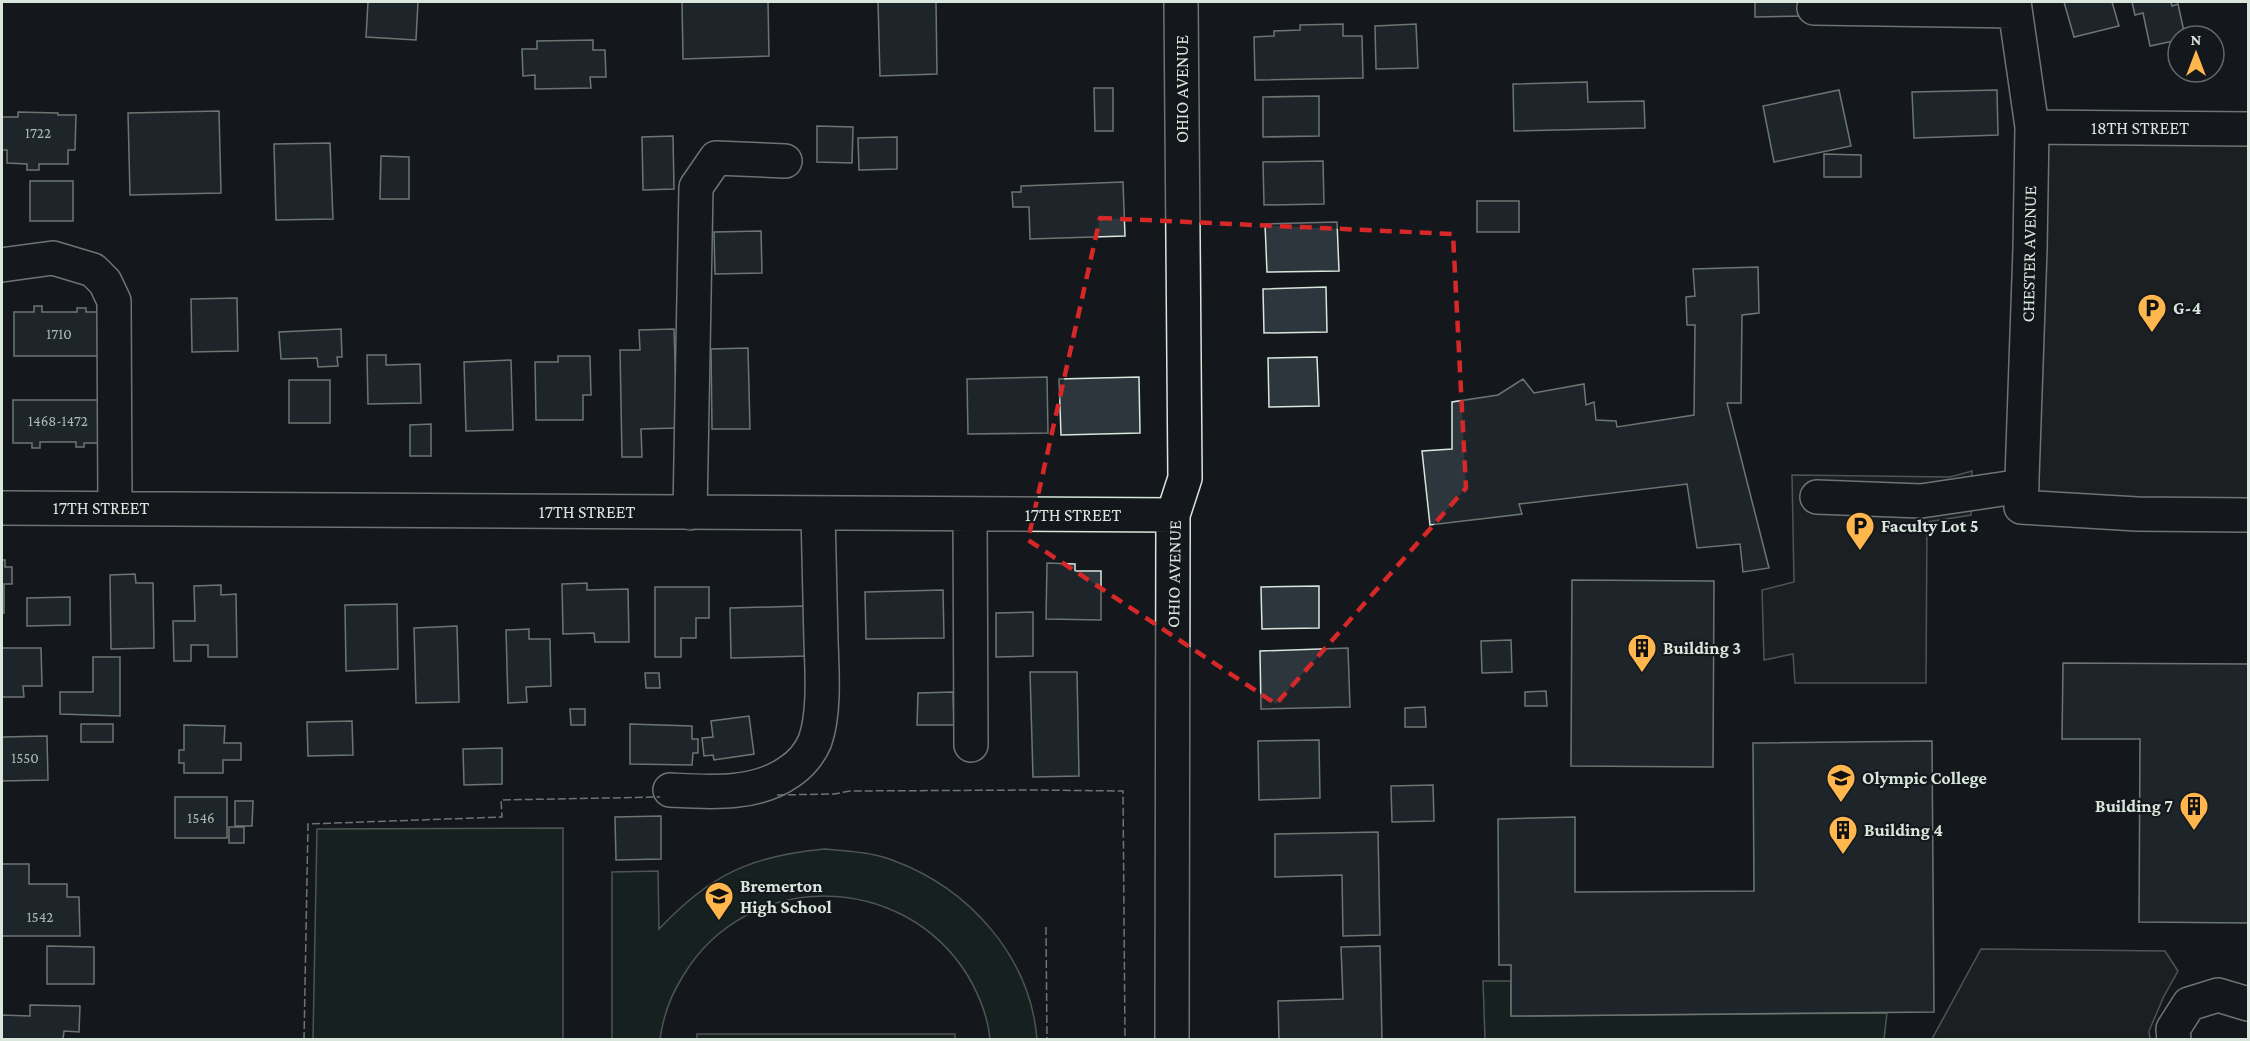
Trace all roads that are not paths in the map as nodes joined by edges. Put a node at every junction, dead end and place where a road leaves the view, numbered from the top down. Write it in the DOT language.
graph roads {
  1 [pos="1181,2"];
  2 [pos="2014,6"];
  3 [pos="1814,8"];
  4 [pos="2032,127"];
  5 [pos="2248,129"];
  6 [pos="785,161"];
  7 [pos="2,265"];
  8 [pos="2022,496"];
  9 [pos="1817,497"];
  10 [pos="2,508"];
  11 [pos="115,508"];
  12 [pos="690,513"];
  13 [pos="818,513"];
  14 [pos="970,514"];
  15 [pos="1173,515"];
  16 [pos="2248,515"];
  17 [pos="971,744"];
  18 [pos="670,790"];
  19 [pos="2248,1004"];
  20 [pos="1172,1040"];
  21 [pos="2174,1040"];
  1 -- 15 [label="street, OHIO AVENUE"];
  2 -- 3 [label="street"];
  2 -- 4 [label="street, CHESTER AVENUE"];
  4 -- 5 [label="street, 18TH STREET"];
  4 -- 8 [label="street, CHESTER AVENUE"];
  6 -- 12 [label="street"];
  7 -- 11 [label="street"];
  8 -- 9 [label="street"];
  8 -- 16 [label="street"];
  10 -- 11 [label="street, 17TH STREET"];
  11 -- 12 [label="street, 17TH STREET"];
  12 -- 13 [label="street, 17TH STREET"];
  13 -- 14 [label="street, 17TH STREET"];
  13 -- 18 [label="street"];
  14 -- 15 [label="street, 17TH STREET"];
  14 -- 17 [label="street"];
  15 -- 20 [label="street, OHIO AVENUE"];
  19 -- 21 [label="street"];
}
